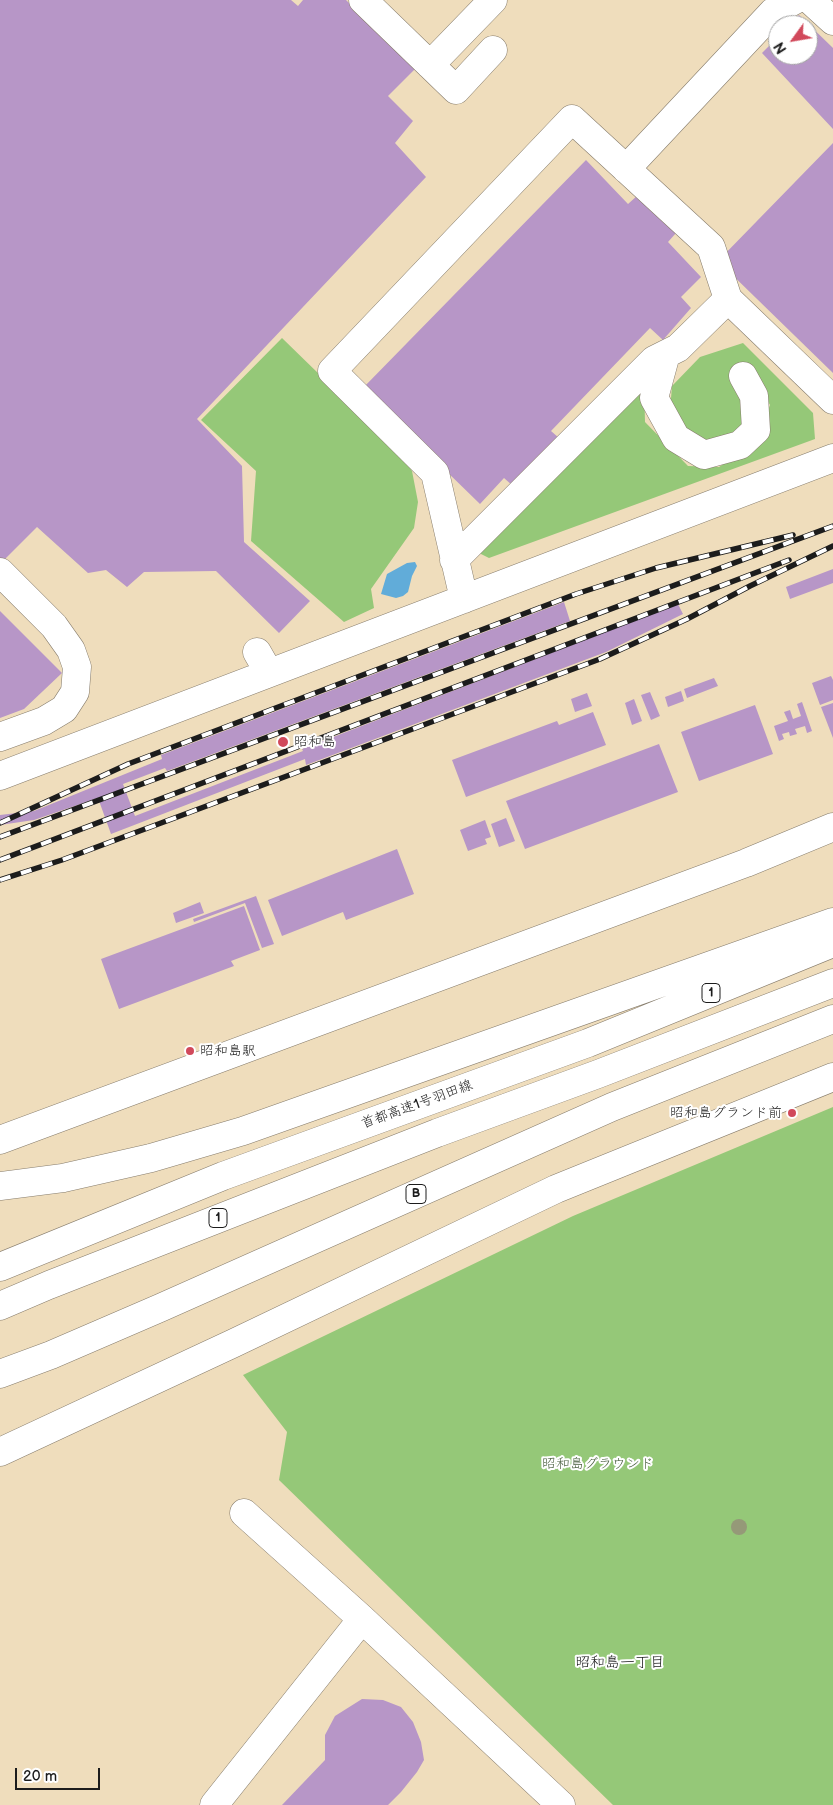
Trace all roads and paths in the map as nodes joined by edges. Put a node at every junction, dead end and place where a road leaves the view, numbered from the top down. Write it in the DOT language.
graph roads {
  1 [pos="363,0"];
  2 [pos="493,0"];
  3 [pos="810,0"];
  4 [pos="776,4"];
  5 [pos="833,21"];
  6 [pos="493,50"];
  7 [pos="430,65"];
  8 [pos="626,168"];
  9 [pos="728,299"];
  10 [pos="666,354"];
  11 [pos="743,376"];
  12 [pos="833,400"];
  13 [pos="833,458"];
  14 [pos="454,560"];
  15 [pos="0,572"];
  16 [pos="464,599"];
  17 [pos="0,737"];
  18 [pos="0,776"];
  19 [pos="833,827"];
  20 [pos="833,922"];
  21 [pos="833,943"];
  22 [pos="833,983"];
  23 [pos="833,1018"];
  24 [pos="833,1077"];
  25 [pos="0,1140"];
  26 [pos="0,1186"];
  27 [pos="0,1267"];
  28 [pos="0,1306"];
  29 [pos="0,1374"];
  30 [pos="0,1452"];
  31 [pos="244,1513"];
  32 [pos="362,1619"];
  33 [pos="214,1805"];
  34 [pos="561,1805"];
  1 -- 7 [label="main road"];
  2 -- 7 [label="main road"];
  3 -- 5 [label="main road"];
  4 -- 8 [label="main road"];
  6 -- 7 [label="main road"];
  8 -- 9 [label="main road"];
  8 -- 14 [label="main road"];
  9 -- 10 [label="main road"];
  9 -- 12 [label="main road"];
  10 -- 11 [label="main road"];
  10 -- 14 [label="main road"];
  13 -- 16 [label="main road"];
  14 -- 16 [label="main road"];
  15 -- 17 [label="main road"];
  16 -- 18 [label="main road"];
  19 -- 25 [label="main road"];
  20 -- 26 [label="main road"];
  21 -- 27 [label="main road, 首都高速1号羽田線 / 1"];
  22 -- 28 [label="main road, 1"];
  23 -- 29 [label="main road, B"];
  24 -- 30 [label="main road"];
  31 -- 32 [label="main road"];
  32 -- 33 [label="main road"];
  32 -- 34 [label="main road"];
}
